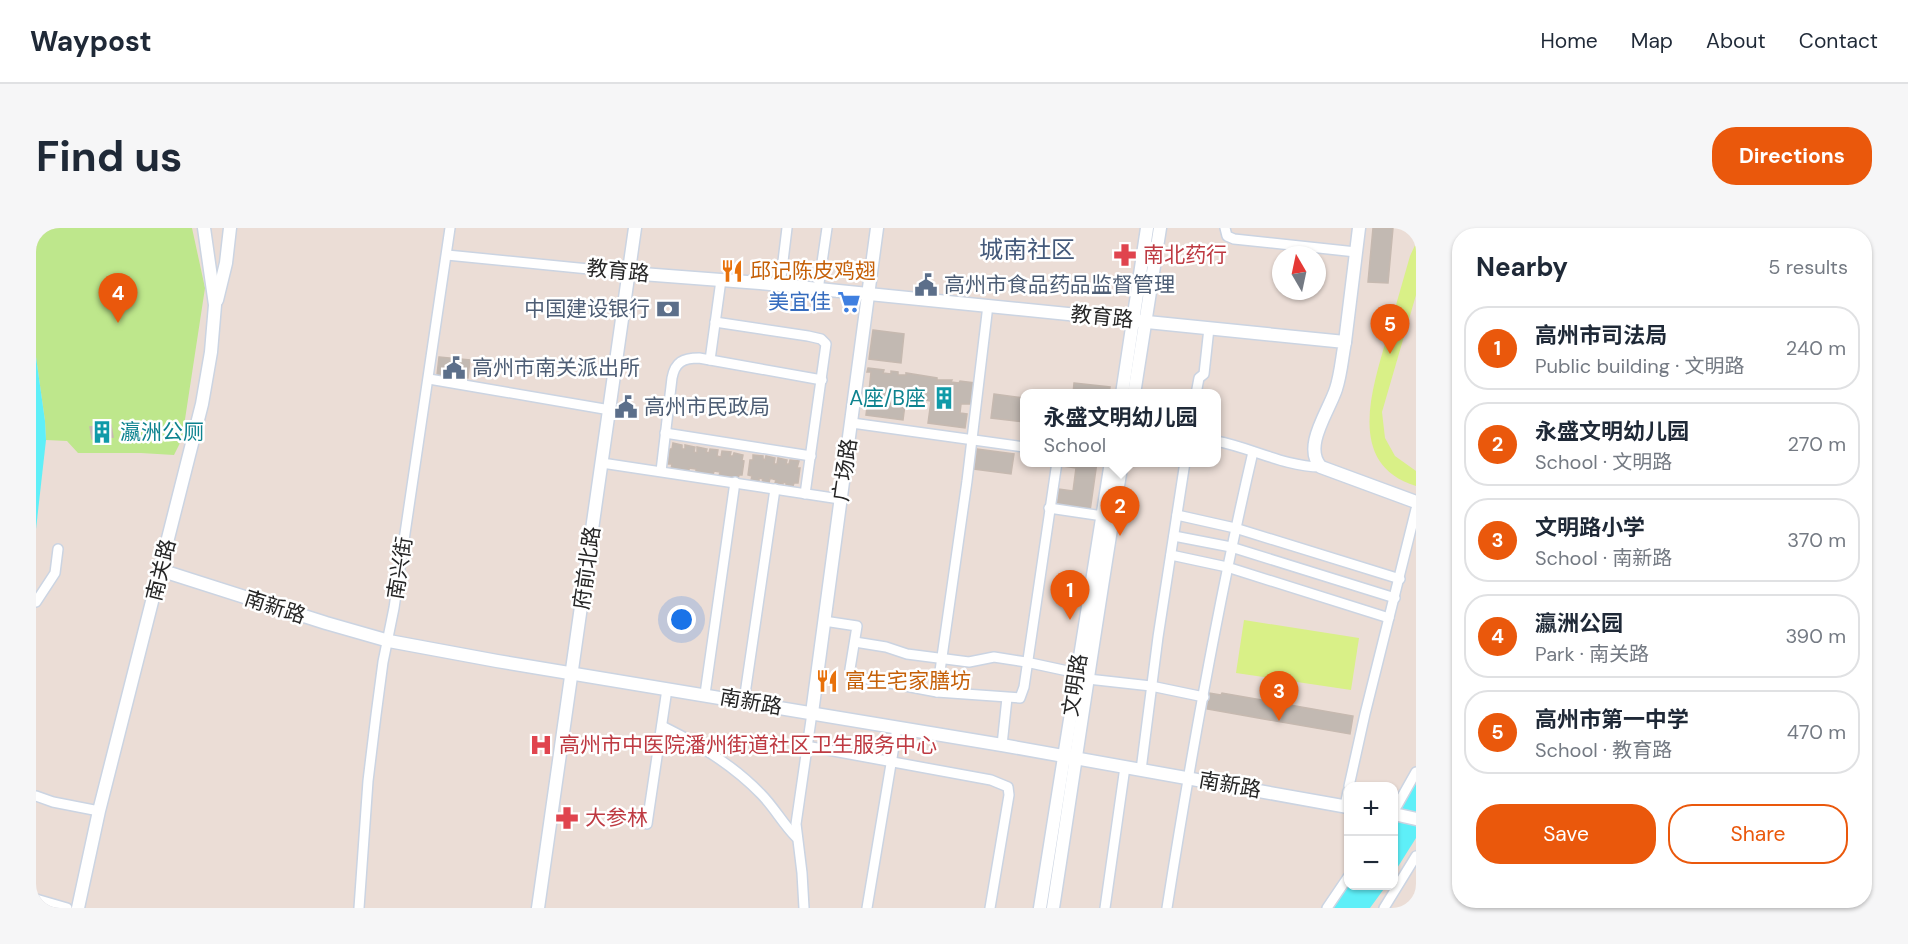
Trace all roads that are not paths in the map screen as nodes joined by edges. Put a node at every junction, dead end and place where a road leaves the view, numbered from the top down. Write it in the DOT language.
graph roads {
  1 [pos="204,228"];
  2 [pos="230,228"];
  3 [pos="450,228"];
  4 [pos="635,228"];
  5 [pos="787,228"];
  6 [pos="827,228"];
  7 [pos="877,228"];
  8 [pos="1147,228"];
  9 [pos="1160,228"];
  10 [pos="1226,228"];
  11 [pos="1359,228"];
  12 [pos="1356,252"];
  13 [pos="447,255"];
  14 [pos="629,273"];
  15 [pos="721,280"];
  16 [pos="780,285"];
  17 [pos="818,290"];
  18 [pos="868,294"];
  19 [pos="215,305"];
  20 [pos="988,305"];
  21 [pos="1139,321"];
  22 [pos="715,322"];
  23 [pos="1209,328"];
  24 [pos="1345,342"];
  25 [pos="710,360"];
  26 [pos="429,379"];
  27 [pos="822,380"];
  28 [pos="1123,389"];
  29 [pos="1134,389"];
  30 [pos="1197,389"];
  31 [pos="610,410"];
  32 [pos="852,423"];
  33 [pos="665,433"];
  34 [pos="972,440"];
  35 [pos="1221,442"];
  36 [pos="1020,446"];
  37 [pos="1253,452"];
  38 [pos="811,456"];
  39 [pos="602,463"];
  40 [pos="1056,467"];
  41 [pos="1110,467"];
  42 [pos="1121,467"];
  43 [pos="1184,467"];
  44 [pos="1321,467"];
  45 [pos="661,471"];
  46 [pos="735,482"];
  47 [pos="775,489"];
  48 [pos="806,494"];
  49 [pos="840,499"];
  50 [pos="1416,502"];
  51 [pos="1049,508"];
  52 [pos="1416,509"];
  53 [pos="1177,515"];
  54 [pos="1103,516"];
  55 [pos="1235,528"];
  56 [pos="1174,536"];
  57 [pos="1231,547"];
  58 [pos="58,549"];
  59 [pos="1171,555"];
  60 [pos="1227,567"];
  61 [pos="160,570"];
  62 [pos="1400,579"];
  63 [pos="1395,598"];
  64 [pos="36,602"];
  65 [pos="1389,618"];
  66 [pos="824,621"];
  67 [pos="389,641"];
  68 [pos="855,642"];
  69 [pos="942,658"];
  70 [pos="1026,662"];
  71 [pos="571,673"];
  72 [pos="1082,676"];
  73 [pos="1151,686"];
  74 [pos="667,689"];
  75 [pos="937,692"];
  76 [pos="705,694"];
  77 [pos="1204,696"];
  78 [pos="1007,698"];
  79 [pos="744,701"];
  80 [pos="812,713"];
  81 [pos="662,726"];
  82 [pos="897,728"];
  83 [pos="1002,745"];
  84 [pos="806,746"];
  85 [pos="1063,756"];
  86 [pos="1077,758"];
  87 [pos="892,762"];
  88 [pos="1125,767"];
  89 [pos="1141,770"];
  90 [pos="1416,772"];
  91 [pos="1189,778"];
  92 [pos="1351,782"];
  93 [pos="36,796"];
  94 [pos="1344,805"];
  95 [pos="1398,810"];
  96 [pos="99,811"];
  97 [pos="1398,814"];
  98 [pos="1416,819"];
  99 [pos="647,824"];
  100 [pos="796,837"];
  101 [pos="1416,856"];
  102 [pos="1344,883"];
  103 [pos="39,899"];
  104 [pos="67,908"];
  105 [pos="78,908"];
  106 [pos="359,908"];
  107 [pos="538,908"];
  108 [pos="804,908"];
  109 [pos="867,908"];
  110 [pos="990,908"];
  111 [pos="1040,908"];
  112 [pos="1053,908"];
  113 [pos="1105,908"];
  114 [pos="1167,908"];
  115 [pos="1326,908"];
  116 [pos="1384,908"];
  1 -- 19 [label="street, 南关路"];
  2 -- 19 [label="street"];
  3 -- 13 [label="street, 南兴街"];
  4 -- 14 [label="street, 府前北路"];
  5 -- 16 [label="street"];
  6 -- 17 [label="street"];
  7 -- 18 [label="street, 广场路"];
  8 -- 21 [label="street"];
  9 -- 21 [label="street"];
  10 -- 12 [label="street"];
  11 -- 12 [label="street"];
  12 -- 24 [label="street"];
  13 -- 14 [label="street, 教育路"];
  13 -- 26 [label="street, 南兴街"];
  14 -- 15 [label="street, 教育路"];
  14 -- 31 [label="street, 府前北路"];
  15 -- 16 [label="street, 教育路"];
  15 -- 22 [label="street"];
  16 -- 17 [label="street, 教育路"];
  17 -- 18 [label="street, 教育路"];
  18 -- 20 [label="street, 教育路"];
  18 -- 32 [label="street, 广场路"];
  19 -- 61 [label="street, 南关路"];
  20 -- 21 [label="street, 教育路"];
  20 -- 34 [label="street"];
  21 -- 23 [label="street, 教育路"];
  21 -- 28 [label="street"];
  21 -- 29 [label="street"];
  22 -- 25 [label="street"];
  22 -- 27 [label="street"];
  23 -- 24 [label="street, 教育路"];
  23 -- 30 [label="street"];
  24 -- 44 [label="street"];
  25 -- 27 [label="street"];
  25 -- 33 [label="street"];
  26 -- 31 [label="street"];
  26 -- 67 [label="street, 南兴街"];
  27 -- 38 [label="street"];
  31 -- 39 [label="street, 府前北路"];
  32 -- 34 [label="street"];
  32 -- 49 [label="street, 广场路"];
  33 -- 38 [label="street"];
  33 -- 45 [label="street"];
  34 -- 36 [label="street"];
  34 -- 69 [label="street"];
  35 -- 37 [label="street"];
  37 -- 44 [label="street"];
  37 -- 55 [label="street"];
  38 -- 48 [label="street"];
  39 -- 45 [label="street"];
  39 -- 71 [label="street, 府前北路"];
  40 -- 51 [label="street"];
  41 -- 54 [label="street, 文明路"];
  42 -- 72 [label="street, 文明路"];
  43 -- 53 [label="street"];
  44 -- 50 [label="street"];
  45 -- 46 [label="street"];
  46 -- 47 [label="street"];
  46 -- 76 [label="street"];
  47 -- 48 [label="street"];
  47 -- 79 [label="street"];
  48 -- 49 [label="street"];
  49 -- 66 [label="street, 广场路"];
  51 -- 54 [label="street"];
  51 -- 70 [label="street"];
  52 -- 62 [label="street"];
  53 -- 55 [label="street"];
  53 -- 56 [label="street"];
  54 -- 72 [label="street, 文明路"];
  55 -- 57 [label="street"];
  55 -- 62 [label="street"];
  56 -- 57 [label="street"];
  56 -- 59 [label="street"];
  57 -- 60 [label="street"];
  57 -- 63 [label="street"];
  58 -- 64 [label="street"];
  59 -- 60 [label="street"];
  59 -- 73 [label="street"];
  60 -- 65 [label="street"];
  60 -- 77 [label="street"];
  61 -- 67 [label="street, 南新路"];
  61 -- 96 [label="street, 南关路"];
  62 -- 63 [label="street"];
  63 -- 65 [label="street"];
  65 -- 92 [label="street"];
  66 -- 68 [label="street"];
  66 -- 80 [label="street, 广场路"];
  67 -- 71 [label="street, 南新路"];
  67 -- 106 [label="street, 南兴街"];
  68 -- 69 [label="street"];
  68 -- 75 [label="street"];
  69 -- 70 [label="street"];
  69 -- 75 [label="street"];
  70 -- 72 [label="street"];
  70 -- 78 [label="street"];
  71 -- 74 [label="street, 南新路"];
  71 -- 107 [label="street, 府前北路"];
  72 -- 73 [label="street"];
  72 -- 85 [label="street, 文明路"];
  72 -- 86 [label="street, 文明路"];
  73 -- 77 [label="street"];
  73 -- 89 [label="street"];
  74 -- 76 [label="street, 南新路"];
  74 -- 81 [label="street"];
  75 -- 78 [label="street"];
  76 -- 79 [label="street, 南新路"];
  77 -- 91 [label="street"];
  78 -- 83 [label="street"];
  79 -- 80 [label="street, 南新路"];
  80 -- 82 [label="street, 南新路"];
  80 -- 84 [label="street"];
  81 -- 99 [label="street"];
  81 -- 100 [label="street"];
  82 -- 83 [label="street, 南新路"];
  82 -- 87 [label="street"];
  83 -- 85 [label="street, 南新路"];
  84 -- 87 [label="street"];
  84 -- 100 [label="street"];
  85 -- 86 [label="street, 南新路"];
  85 -- 111 [label="street, 文明路"];
  86 -- 88 [label="street, 南新路"];
  86 -- 112 [label="street, 文明路"];
  87 -- 109 [label="street"];
  87 -- 110 [label="street"];
  88 -- 89 [label="street, 南新路"];
  88 -- 113 [label="street"];
  89 -- 91 [label="street, 南新路"];
  90 -- 95 [label="street"];
  91 -- 94 [label="street, 南新路"];
  91 -- 114 [label="street"];
  93 -- 96 [label="street"];
  96 -- 105 [label="street, 南关路"];
  97 -- 98 [label="street"];
  100 -- 108 [label="street"];
  101 -- 116 [label="street"];
  102 -- 115 [label="street"];
  103 -- 104 [label="street"];
}
